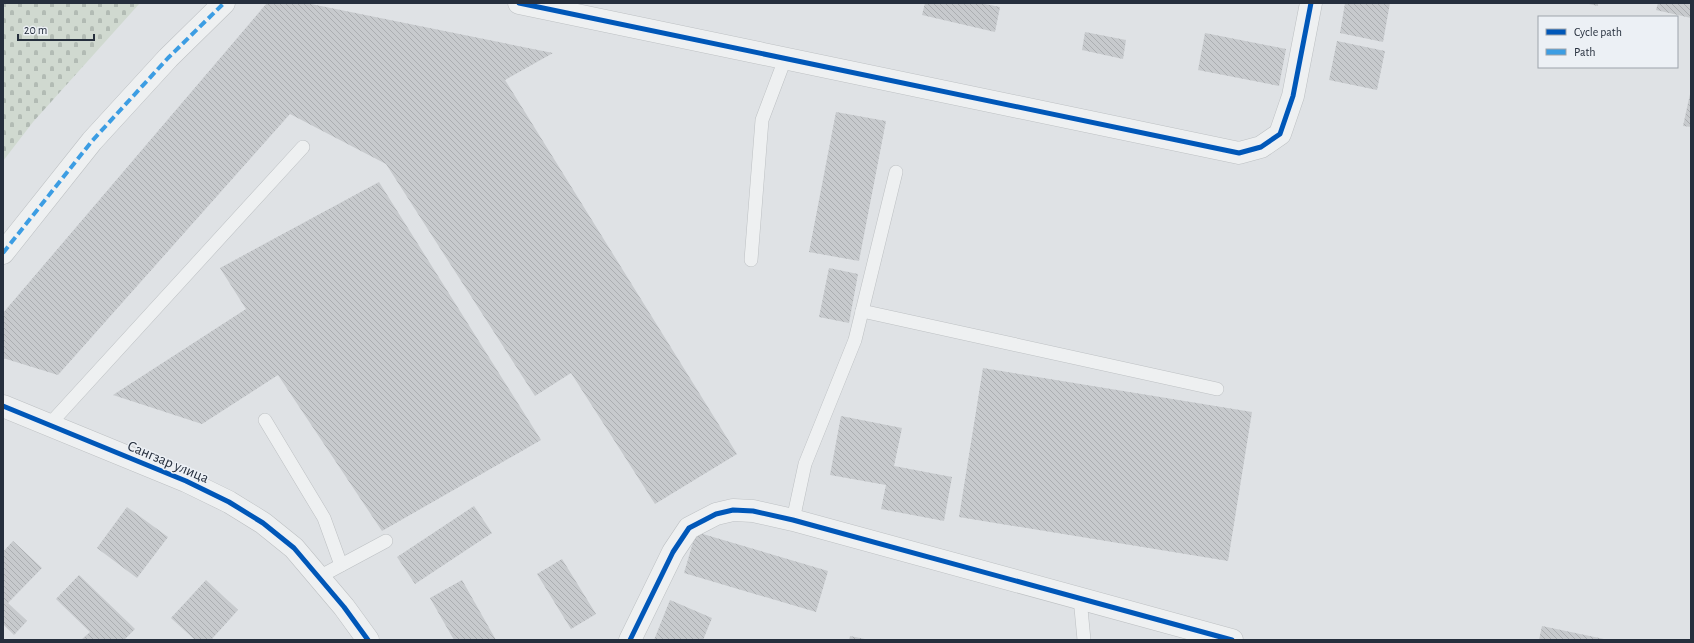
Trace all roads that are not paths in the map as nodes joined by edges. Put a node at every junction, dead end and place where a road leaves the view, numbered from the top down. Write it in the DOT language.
graph roads {
  1 [pos="224,3"];
  2 [pos="519,3"];
  3 [pos="1311,3"];
  4 [pos="785,58"];
  5 [pos="303,147"];
  6 [pos="896,172"];
  7 [pos="3,253"];
  8 [pos="751,260"];
  9 [pos="862,311"];
  10 [pos="1217,389"];
  11 [pos="3,406"];
  12 [pos="265,420"];
  13 [pos="49,425"];
  14 [pos="793,520"];
  15 [pos="386,541"];
  16 [pos="341,565"];
  17 [pos="319,577"];
  18 [pos="1080,598"];
  19 [pos="368,640"];
  20 [pos="630,640"];
  21 [pos="1084,640"];
  22 [pos="1232,640"];
  1 -- 7 [label="street"];
  2 -- 4 [label="street"];
  3 -- 4 [label="street"];
  4 -- 8 [label="lane"];
  5 -- 13 [label="lane"];
  6 -- 9 [label="lane"];
  9 -- 10 [label="lane"];
  9 -- 14 [label="lane"];
  11 -- 13 [label="street, Сангзар улица"];
  12 -- 16 [label="lane"];
  13 -- 17 [label="street, Сангзар улица"];
  14 -- 18 [label="street"];
  14 -- 20 [label="street"];
  15 -- 16 [label="lane"];
  16 -- 17 [label="lane"];
  17 -- 19 [label="street, Сангзар улица"];
  18 -- 21 [label="lane"];
  18 -- 22 [label="street"];
}
